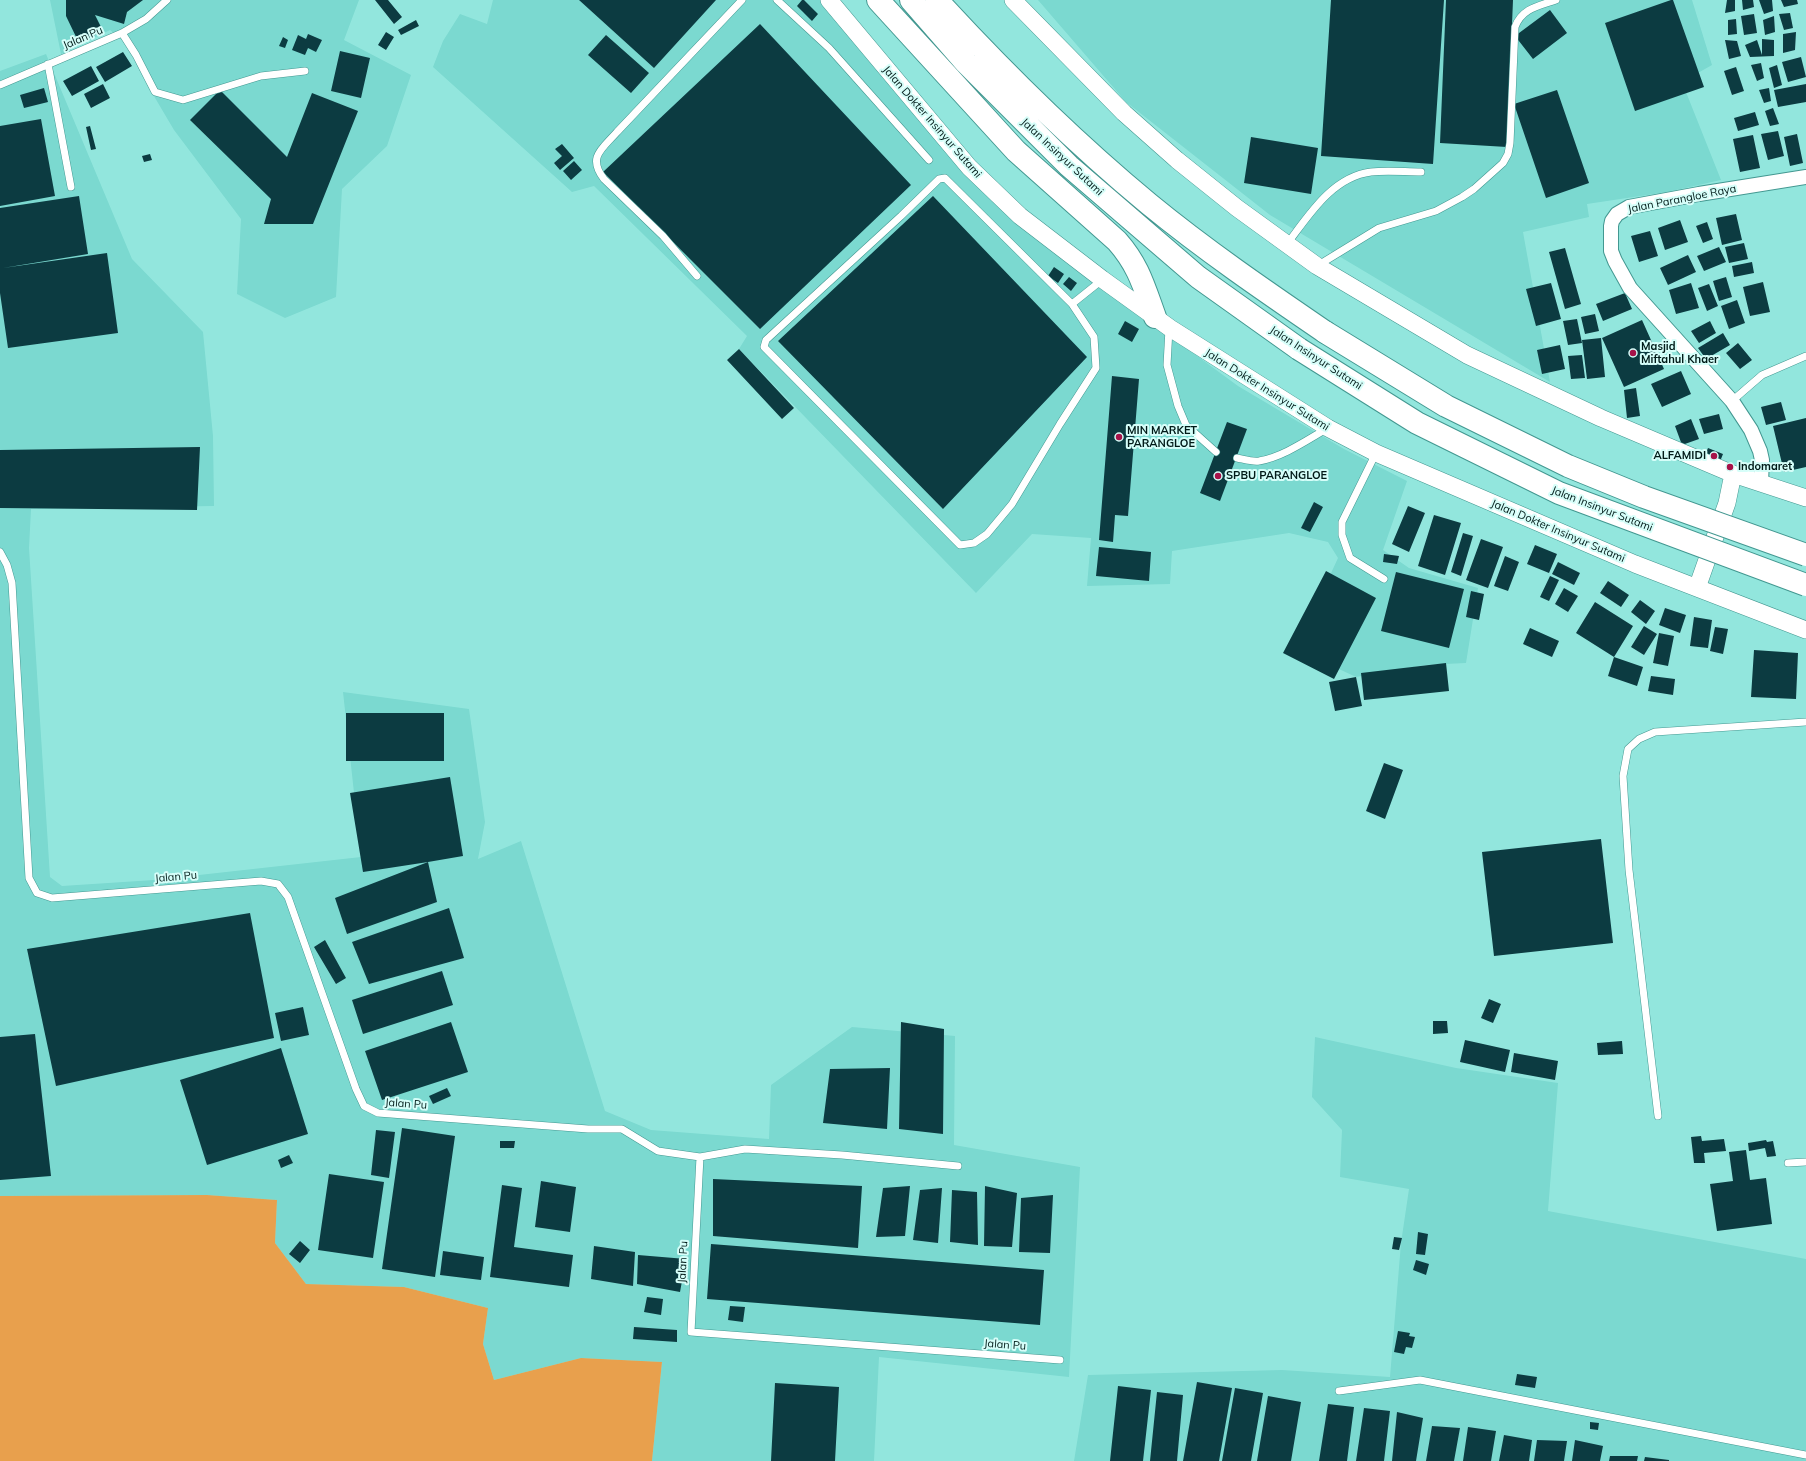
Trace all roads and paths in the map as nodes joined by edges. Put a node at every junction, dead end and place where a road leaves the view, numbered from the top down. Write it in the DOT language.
graph roads {
  1 [pos="167,0"];
  2 [pos="742,0"];
  3 [pos="777,0"];
  4 [pos="829,0"];
  5 [pos="878,0"];
  6 [pos="911,0"];
  7 [pos="936,0"];
  8 [pos="1014,0"];
  9 [pos="1556,0"];
  10 [pos="122,33"];
  11 [pos="48,64"];
  12 [pos="306,71"];
  13 [pos="0,85"];
  14 [pos="928,160"];
  15 [pos="1421,172"];
  16 [pos="1806,177"];
  17 [pos="71,187"];
  18 [pos="1287,244"];
  19 [pos="1317,266"];
  20 [pos="697,276"];
  21 [pos="1102,280"];
  22 [pos="1072,304"];
  23 [pos="1162,323"];
  24 [pos="1806,356"];
  25 [pos="1732,402"];
  26 [pos="1328,428"];
  27 [pos="1216,452"];
  28 [pos="1376,453"];
  29 [pos="1237,458"];
  30 [pos="1733,474"];
  31 [pos="1761,482"];
  32 [pos="1806,498"];
  33 [pos="0,552"];
  34 [pos="1806,555"];
  35 [pos="1384,579"];
  36 [pos="1806,585"];
  37 [pos="1697,588"];
  38 [pos="1806,630"];
  39 [pos="1806,722"];
  40 [pos="1658,1116"];
  41 [pos="700,1157"];
  42 [pos="1806,1162"];
  43 [pos="1788,1163"];
  44 [pos="958,1166"];
  45 [pos="1060,1360"];
  46 [pos="1339,1391"];
  47 [pos="1806,1455"];
  1 -- 10 [label="lane, Jalan Pu"];
  2 -- 20 [label="lane"];
  3 -- 14 [label="lane"];
  4 -- 21 [label="street, Jalan Dokter Insinyur Sutami"];
  5 -- 23 [label="highway"];
  6 -- 36 [label="highway, Jalan Insinyur Sutami, bridge"];
  7 -- 34 [label="highway, Jalan Insinyur Sutami, bridge"];
  8 -- 18 [label="street"];
  9 -- 19 [label="lane"];
  10 -- 11 [label="lane, Jalan Pu"];
  10 -- 12 [label="lane"];
  11 -- 13 [label="lane, Jalan Pu"];
  11 -- 17 [label="lane"];
  15 -- 18 [label="lane"];
  16 -- 25 [label="street, Jalan Parangloe Raya"];
  18 -- 19 [label="street"];
  19 -- 30 [label="street"];
  21 -- 22 [label="lane"];
  21 -- 23 [label="street, Jalan Dokter Insinyur Sutami"];
  22 -- 22 [label="lane"];
  23 -- 26 [label="street, Jalan Dokter Insinyur Sutami"];
  23 -- 27 [label="lane"];
  24 -- 25 [label="lane"];
  25 -- 31 [label="street, Jalan Parangloe Raya"];
  26 -- 28 [label="street, Jalan Dokter Insinyur Sutami"];
  26 -- 29 [label="lane"];
  28 -- 35 [label="lane"];
  28 -- 37 [label="street, Jalan Dokter Insinyur Sutami"];
  30 -- 31 [label="street"];
  30 -- 37 [label="street"];
  31 -- 32 [label="street"];
  33 -- 41 [label="lane, Jalan Pu"];
  37 -- 38 [label="street, Jalan Dokter Insinyur Sutami"];
  39 -- 40 [label="lane"];
  41 -- 44 [label="lane"];
  41 -- 45 [label="lane, Jalan Pu"];
  42 -- 43 [label="lane"];
  46 -- 47 [label="lane"];
}
